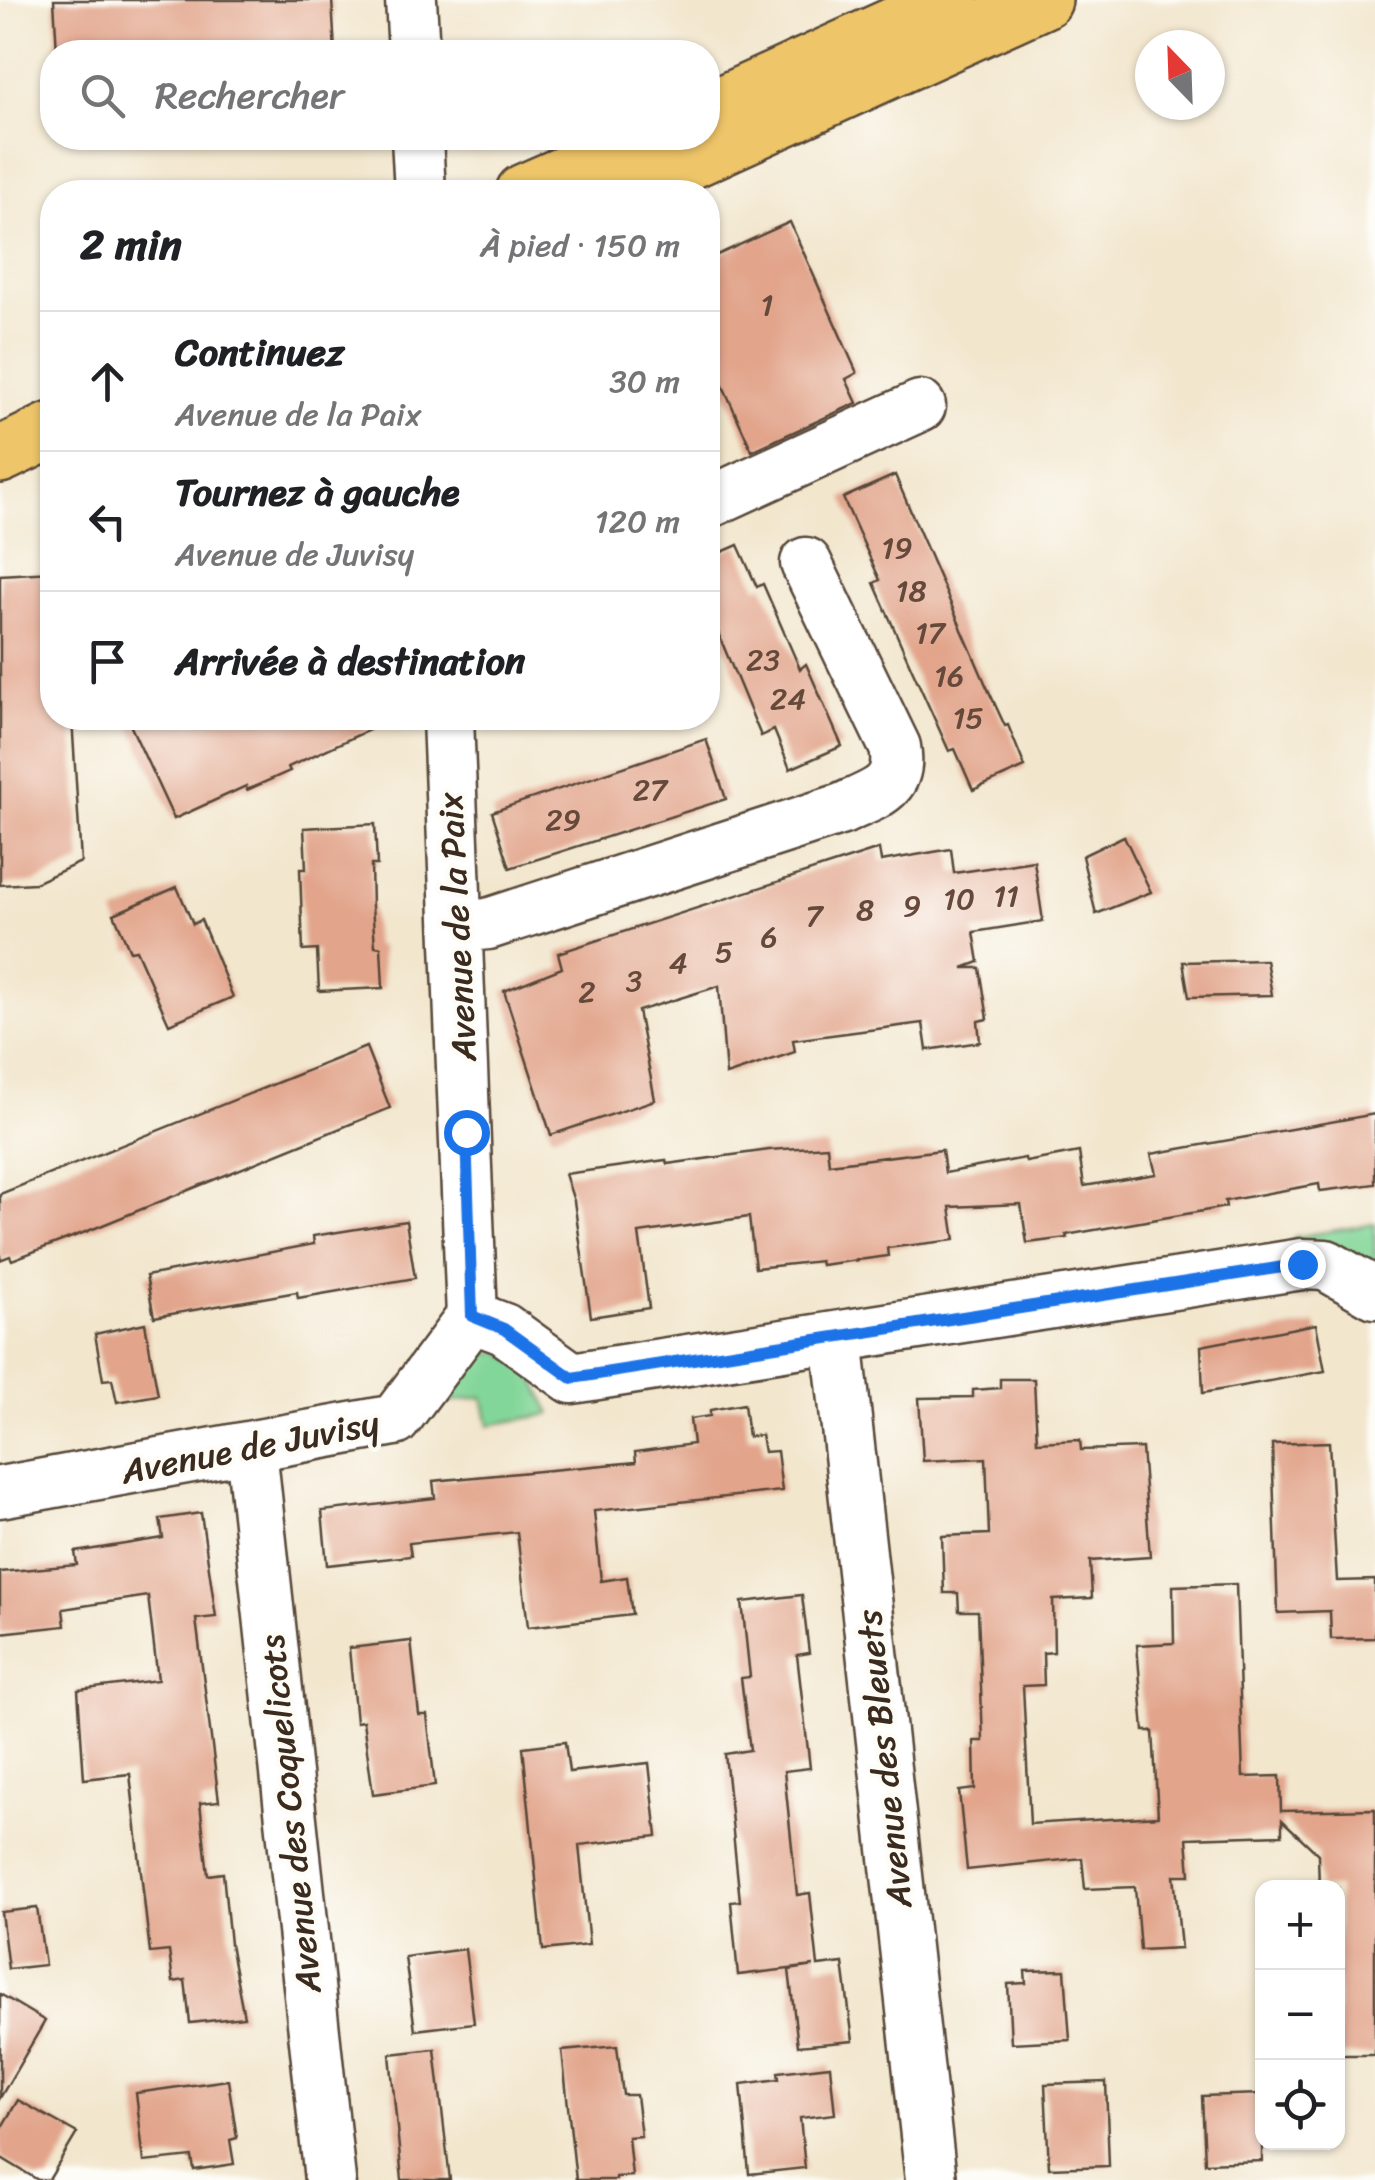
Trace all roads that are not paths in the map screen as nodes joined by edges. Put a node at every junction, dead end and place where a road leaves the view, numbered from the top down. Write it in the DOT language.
graph roads {
  1 [pos="412,0"];
  2 [pos="950,0"];
  3 [pos="964,0"];
  4 [pos="1044,0"];
  5 [pos="414,40"];
  6 [pos="720,105"];
  7 [pos="720,126"];
  8 [pos="720,147"];
  9 [pos="418,150"];
  10 [pos="620,150"];
  11 [pos="666,150"];
  12 [pos="714,150"];
  13 [pos="419,180"];
  14 [pos="552,180"];
  15 [pos="599,180"];
  16 [pos="648,180"];
  17 [pos="920,406"];
  18 [pos="40,414"];
  19 [pos="0,432"];
  20 [pos="40,436"];
  21 [pos="0,455"];
  22 [pos="40,458"];
  23 [pos="0,476"];
  24 [pos="720,498"];
  25 [pos="806,562"];
  26 [pos="449,730"];
  27 [pos="457,927"];
  28 [pos="1375,1293"];
  29 [pos="472,1316"];
  30 [pos="837,1338"];
  31 [pos="251,1449"];
  32 [pos="0,1492"];
  33 [pos="330,2180"];
  34 [pos="931,2180"];
  1 -- 5 [label="street"];
  2 -- 6 [label="main road"];
  3 -- 7 [label="main road"];
  4 -- 8 [label="main road"];
  9 -- 13 [label="street"];
  10 -- 14 [label="main road"];
  11 -- 15 [label="main road"];
  12 -- 16 [label="main road"];
  17 -- 24 [label="street"];
  18 -- 19 [label="main road"];
  20 -- 21 [label="main road"];
  22 -- 23 [label="main road"];
  25 -- 27 [label="street"];
  26 -- 27 [label="street, Avenue de la Paix"];
  27 -- 29 [label="street, Avenue de la Paix"];
  28 -- 30 [label="street"];
  29 -- 30 [label="street"];
  29 -- 31 [label="street, Avenue de Juvisy"];
  30 -- 34 [label="street, Avenue des Bleuets"];
  31 -- 32 [label="street, Avenue de Juvisy"];
  31 -- 33 [label="street, Avenue des Coquelicots"];
}
